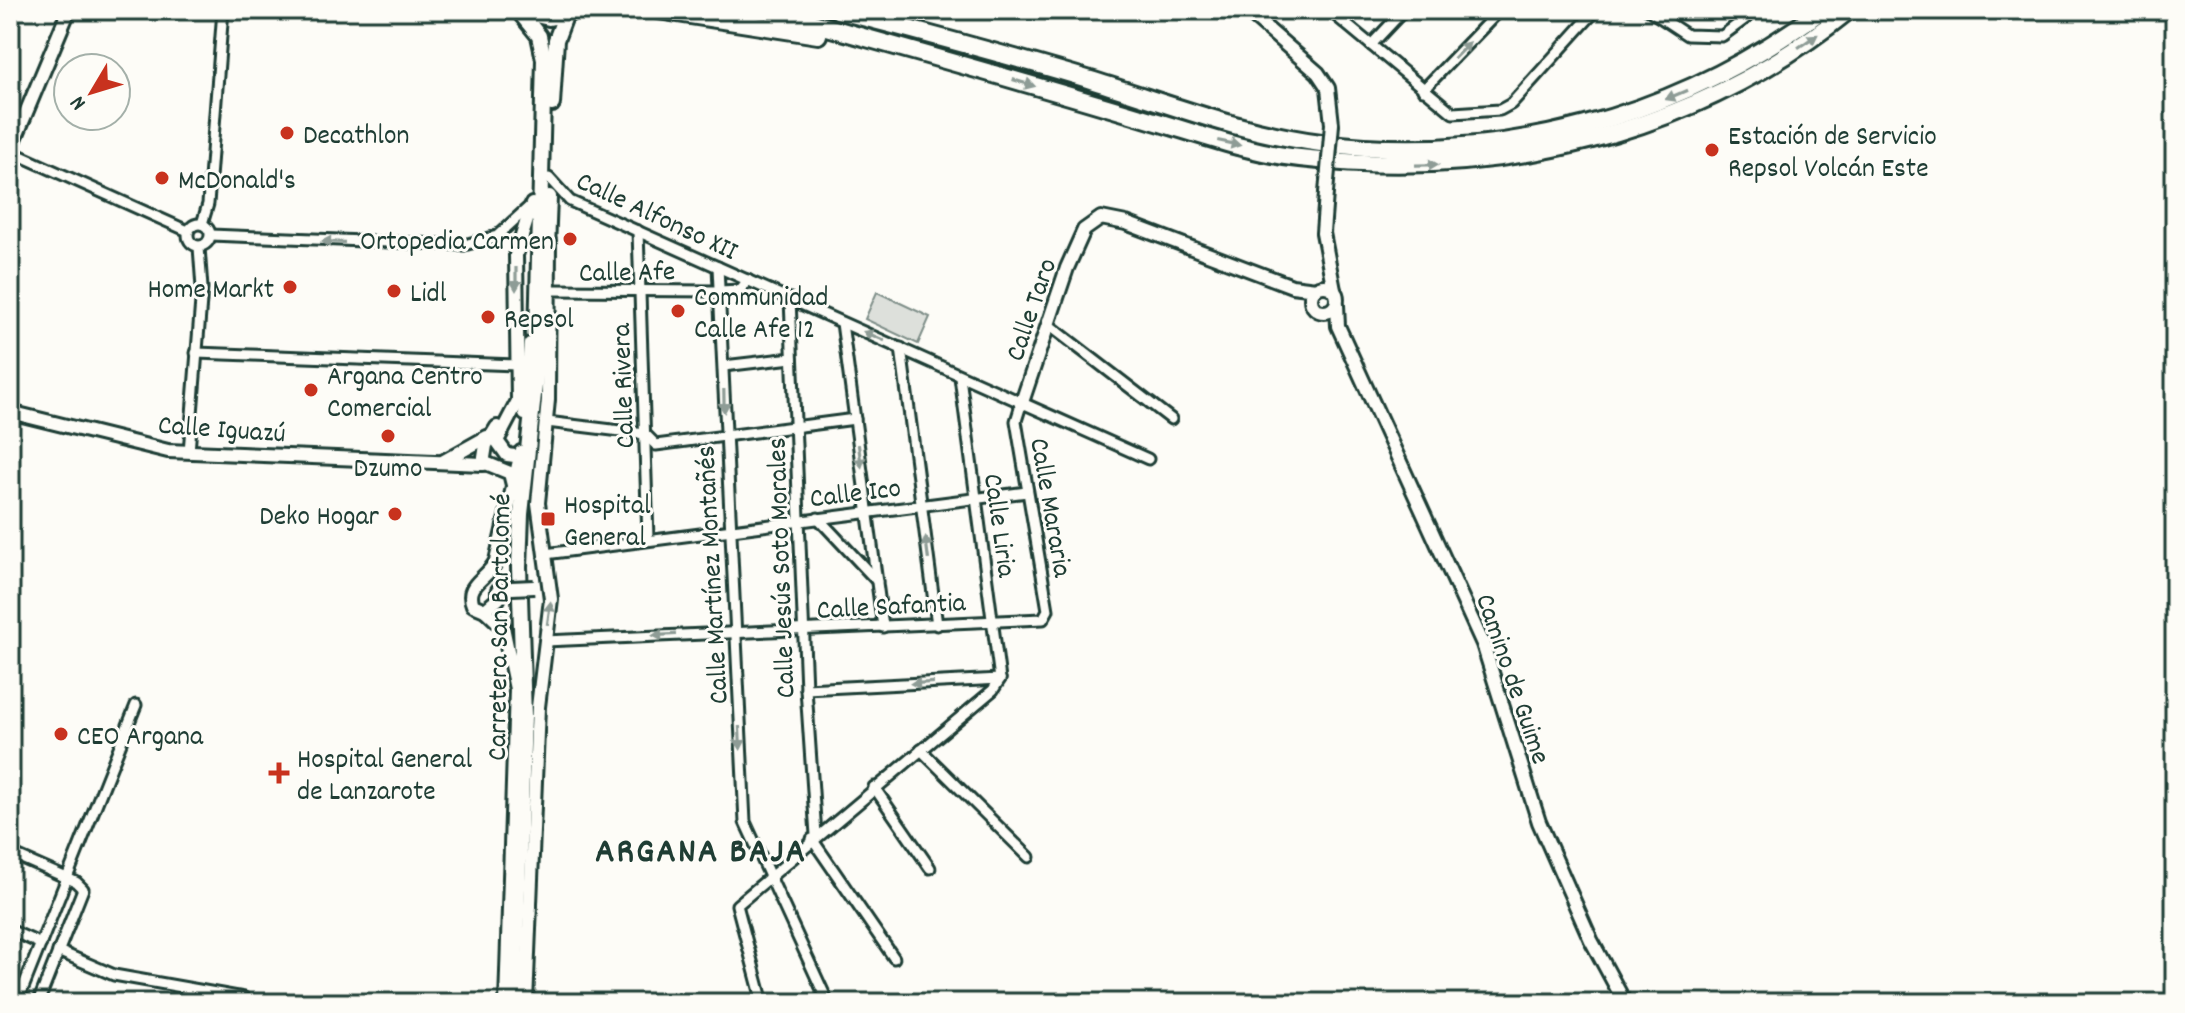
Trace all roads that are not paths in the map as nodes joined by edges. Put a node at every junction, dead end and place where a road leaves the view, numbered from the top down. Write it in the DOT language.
graph roads {
  1 [pos="69,10"];
  2 [pos="223,10"];
  3 [pos="518,10"];
  4 [pos="658,10"];
  5 [pos="766,10"];
  6 [pos="837,10"];
  7 [pos="876,10"];
  8 [pos="1246,10"];
  9 [pos="1329,10"];
  10 [pos="1404,10"];
  11 [pos="1500,10"];
  12 [pos="1596,10"];
  13 [pos="1649,10"];
  14 [pos="1734,10"];
  15 [pos="1757,10"];
  16 [pos="1822,10"];
  17 [pos="1849,10"];
  18 [pos="577,12"];
  19 [pos="1744,19"];
  20 [pos="1371,45"];
  21 [pos="994,52"];
  22 [pos="949,61"];
  23 [pos="1423,90"];
  24 [pos="10,151"];
  25 [pos="546,177"];
  26 [pos="532,204"];
  27 [pos="549,222"];
  28 [pos="202,224"];
  29 [pos="188,231"];
  30 [pos="638,231"];
  31 [pos="211,235"];
  32 [pos="199,247"];
  33 [pos="537,252"];
  34 [pos="718,267"];
  35 [pos="1328,269"];
  36 [pos="748,280"];
  37 [pos="1292,286"];
  38 [pos="1317,288"];
  39 [pos="550,290"];
  40 [pos="1334,290"];
  41 [pos="720,291"];
  42 [pos="640,293"];
  43 [pos="790,299"];
  44 [pos="1337,305"];
  45 [pos="1317,309"];
  46 [pos="842,323"];
  47 [pos="1049,325"];
  48 [pos="1338,326"];
  49 [pos="901,348"];
  50 [pos="196,353"];
  51 [pos="792,358"];
  52 [pos="724,366"];
  53 [pos="516,369"];
  54 [pos="960,377"];
  55 [pos="1021,405"];
  56 [pos="10,412"];
  57 [pos="855,419"];
  58 [pos="1171,419"];
  59 [pos="547,422"];
  60 [pos="795,427"];
  61 [pos="645,434"];
  62 [pos="725,436"];
  63 [pos="494,438"];
  64 [pos="189,452"];
  65 [pos="519,452"];
  66 [pos="1148,459"];
  67 [pos="441,462"];
  68 [pos="485,464"];
  69 [pos="514,492"];
  70 [pos="1027,492"];
  71 [pos="976,500"];
  72 [pos="922,506"];
  73 [pos="868,511"];
  74 [pos="818,518"];
  75 [pos="799,520"];
  76 [pos="730,530"];
  77 [pos="648,539"];
  78 [pos="545,554"];
  79 [pos="482,580"];
  80 [pos="877,581"];
  81 [pos="549,585"];
  82 [pos="498,590"];
  83 [pos="485,610"];
  84 [pos="1047,617"];
  85 [pos="994,621"];
  86 [pos="937,625"];
  87 [pos="883,627"];
  88 [pos="803,630"];
  89 [pos="735,632"];
  90 [pos="545,641"];
  91 [pos="1000,679"];
  92 [pos="806,689"];
  93 [pos="136,705"];
  94 [pos="921,750"];
  95 [pos="874,787"];
  96 [pos="814,837"];
  97 [pos="10,853"];
  98 [pos="1029,857"];
  99 [pos="930,868"];
  100 [pos="770,876"];
  101 [pos="68,879"];
  102 [pos="10,930"];
  103 [pos="41,944"];
  104 [pos="58,951"];
  105 [pos="894,958"];
  106 [pos="825,996"];
  107 [pos="244,1001"];
  108 [pos="17,1003"];
  109 [pos="38,1003"];
  110 [pos="506,1003"];
  111 [pos="517,1003"];
  112 [pos="526,1003"];
  113 [pos="763,1003"];
  114 [pos="1625,1003"];
  1 -- 24 [label="street"];
  2 -- 28 [label="street"];
  3 -- 18 [label="main road"];
  3 -- 25 [label="main road, Carretera San Bartolomé"];
  4 -- 22 [label="highway"];
  5 -- 22 [label="highway"];
  6 -- 21 [label="highway"];
  7 -- 21 [label="highway"];
  8 -- 35 [label="street, bridge"];
  9 -- 20 [label="street"];
  10 -- 20 [label="street"];
  23 -- 11 [label="street, one-way"];
  12 -- 23 [label="street"];
  13 -- 19 [label="street"];
  14 -- 19 [label="street"];
  15 -- 19 [label="street"];
  16 -- 21 [label="highway, one-way"];
  22 -- 17 [label="highway, one-way"];
  18 -- 25 [label="main road, Carretera San Bartolomé"];
  20 -- 23 [label="street"];
  24 -- 29 [label="street"];
  25 -- 26 [label="main road"];
  25 -- 27 [label="main road, Carretera San Bartolomé"];
  25 -- 30 [label="street, Calle Alfonso XII"];
  25 -- 33 [label="main road, Carretera San Bartolomé"];
  26 -- 31 [label="street, one-way"];
  26 -- 53 [label="street, one-way"];
  27 -- 39 [label="street, Carretera San Bartolomé"];
  27 -- 111 [label="main road, Carretera San Bartolomé"];
  28 -- 29 [label="street"];
  28 -- 31 [label="street"];
  29 -- 32 [label="street"];
  30 -- 34 [label="street, Calle Alfonso XII"];
  30 -- 42 [label="street, Calle Rivera"];
  31 -- 32 [label="street"];
  32 -- 50 [label="street"];
  33 -- 65 [label="street, Carretera San Bartolomé"];
  33 -- 111 [label="main road, Carretera San Bartolomé"];
  34 -- 36 [label="street, Calle Alfonso XII"];
  34 -- 41 [label="street, Calle Martínez Montañés"];
  35 -- 38 [label="street"];
  35 -- 40 [label="street"];
  36 -- 41 [label="street, Calle Afe"];
  36 -- 43 [label="street, Calle Alfonso XII"];
  37 -- 38 [label="street"];
  37 -- 45 [label="street, Camino de Guime"];
  37 -- 47 [label="street, Calle Taro"];
  38 -- 40 [label="street"];
  38 -- 45 [label="street"];
  39 -- 42 [label="street, Calle Afe"];
  39 -- 59 [label="street, Carretera San Bartolomé"];
  40 -- 44 [label="street, Camino de Guime"];
  41 -- 42 [label="street, Calle Afe"];
  41 -- 52 [label="street, Calle Martínez Montañés"];
  42 -- 61 [label="street, Calle Rivera"];
  43 -- 46 [label="street, Calle Alfonso XII"];
  43 -- 51 [label="street, Calle Jesús Soto Morales"];
  44 -- 45 [label="street"];
  44 -- 48 [label="street, Camino de Guime"];
  45 -- 48 [label="street, Camino de Guime"];
  49 -- 46 [label="street, Calle Alfonso XII, one-way"];
  46 -- 57 [label="street"];
  47 -- 55 [label="street, Calle Taro"];
  47 -- 58 [label="street"];
  48 -- 114 [label="street, Camino de Guime"];
  49 -- 54 [label="street, Calle Alfonso XII"];
  49 -- 72 [label="street"];
  50 -- 53 [label="street"];
  50 -- 64 [label="street"];
  51 -- 52 [label="street"];
  51 -- 60 [label="street, Calle Jesús Soto Morales"];
  52 -- 62 [label="street, Calle Martínez Montañés, one-way"];
  53 -- 63 [label="street"];
  54 -- 55 [label="street, Calle Alfonso XII"];
  54 -- 71 [label="street, Calle Liria"];
  55 -- 66 [label="street, Calle Alfonso XII"];
  55 -- 70 [label="street, Calle Mararia"];
  56 -- 64 [label="street, Calle Iguazú"];
  57 -- 60 [label="street"];
  57 -- 73 [label="street, one-way"];
  59 -- 61 [label="street"];
  59 -- 78 [label="street, Carretera San Bartolomé"];
  60 -- 62 [label="street"];
  60 -- 75 [label="street, Calle Jesús Soto Morales"];
  61 -- 62 [label="street"];
  61 -- 77 [label="street, Calle Rivera"];
  62 -- 76 [label="street, Calle Martínez Montañés"];
  63 -- 65 [label="street"];
  63 -- 67 [label="street"];
  63 -- 68 [label="street"];
  64 -- 67 [label="street, Calle Iguazú"];
  65 -- 68 [label="street, Calle Iguazú"];
  65 -- 69 [label="street, Carretera San Bartolomé"];
  67 -- 68 [label="street, Calle Iguazú"];
  68 -- 69 [label="street"];
  69 -- 79 [label="street, Carretera San Bartolomé"];
  70 -- 71 [label="street, Calle Ico"];
  70 -- 84 [label="street, Calle Mararia"];
  71 -- 72 [label="street, Calle Ico"];
  71 -- 85 [label="street, Calle Liria"];
  72 -- 73 [label="street, Calle Ico"];
  86 -- 72 [label="street, one-way"];
  73 -- 74 [label="street, Calle Ico"];
  73 -- 80 [label="street"];
  74 -- 75 [label="street, Calle Ico"];
  74 -- 80 [label="street"];
  75 -- 76 [label="street, Calle Ico"];
  75 -- 88 [label="street, Calle Jesús Soto Morales"];
  76 -- 77 [label="street, Calle Ico"];
  76 -- 89 [label="street, Calle Martínez Montañés"];
  77 -- 78 [label="street, Calle Ico"];
  78 -- 81 [label="street, Carretera San Bartolomé"];
  79 -- 82 [label="street"];
  79 -- 83 [label="street"];
  80 -- 87 [label="street"];
  81 -- 82 [label="street, bridge"];
  90 -- 81 [label="street, Carretera San Bartolomé, one-way"];
  82 -- 83 [label="street"];
  83 -- 110 [label="street, Carretera San Bartolomé"];
  84 -- 85 [label="street, Calle Safantia"];
  85 -- 86 [label="street, Calle Safantia"];
  85 -- 91 [label="street, Calle Liria"];
  86 -- 87 [label="street, Calle Safantia"];
  87 -- 88 [label="street, Calle Safantia"];
  88 -- 89 [label="street, Calle Safantia"];
  88 -- 92 [label="street, Calle Jesús Soto Morales"];
  89 -- 90 [label="street, Calle Safantia, one-way"];
  89 -- 100 [label="street, Calle Martínez Montañés, one-way"];
  90 -- 112 [label="street, Carretera San Bartolomé"];
  91 -- 92 [label="street, one-way"];
  91 -- 94 [label="street"];
  92 -- 96 [label="street, Calle Jesús Soto Morales"];
  93 -- 101 [label="street"];
  94 -- 95 [label="street"];
  94 -- 98 [label="street"];
  95 -- 96 [label="street"];
  95 -- 99 [label="street"];
  96 -- 100 [label="street"];
  96 -- 105 [label="street"];
  97 -- 101 [label="street"];
  100 -- 106 [label="street, Calle Martínez Montañés"];
  100 -- 113 [label="street"];
  101 -- 103 [label="street"];
  101 -- 104 [label="street"];
  102 -- 103 [label="street"];
  103 -- 108 [label="street"];
  104 -- 107 [label="street"];
  104 -- 109 [label="street"];
}
